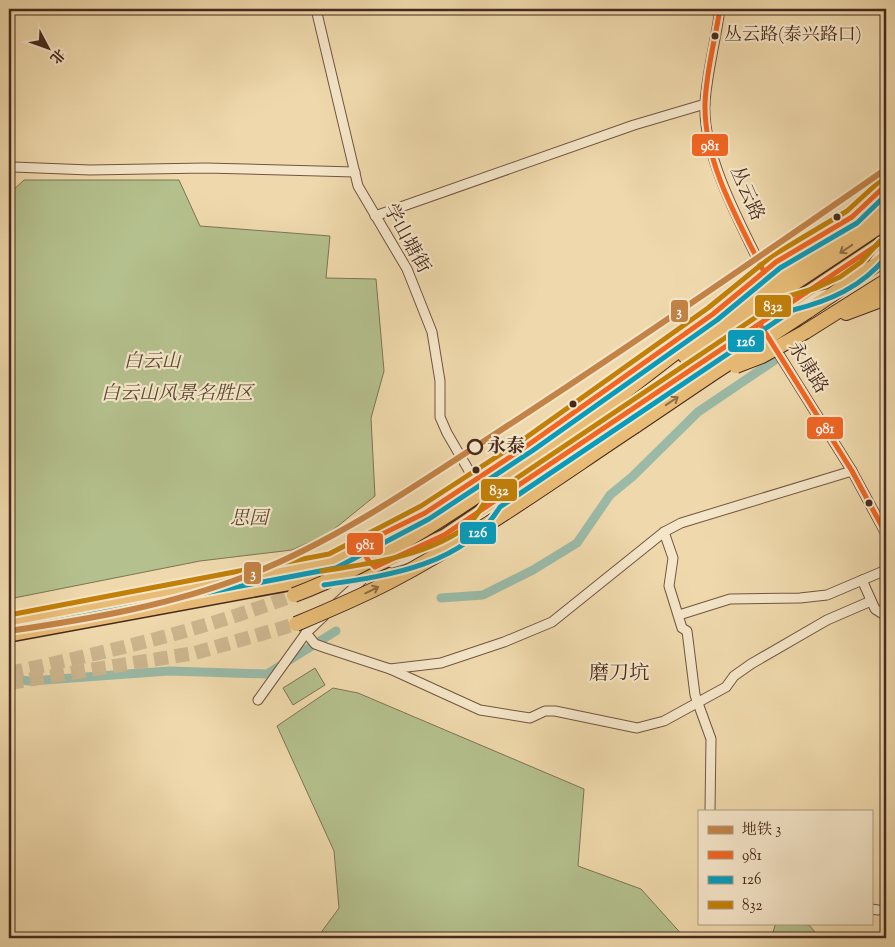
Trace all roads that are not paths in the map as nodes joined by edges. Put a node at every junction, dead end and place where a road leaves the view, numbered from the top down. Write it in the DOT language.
graph roads {
  1 [pos="316,9"];
  2 [pos="720,9"];
  3 [pos="705,104"];
  4 [pos="13,167"];
  5 [pos="354,172"];
  6 [pos="886,185"];
  7 [pos="886,195"];
  8 [pos="886,206"];
  9 [pos="375,216"];
  10 [pos="852,217"];
  11 [pos="886,222"];
  12 [pos="886,239"];
  13 [pos="886,246"];
  14 [pos="886,258"];
  15 [pos="764,272"];
  16 [pos="886,281"];
  17 [pos="886,298"];
  18 [pos="790,303"];
  19 [pos="760,324"];
  20 [pos="805,332"];
  21 [pos="709,376"];
  22 [pos="592,417"];
  23 [pos="550,429"];
  24 [pos="852,471"];
  25 [pos="475,481"];
  26 [pos="664,532"];
  27 [pos="886,534"];
  28 [pos="366,542"];
  29 [pos="332,562"];
  30 [pos="375,567"];
  31 [pos="886,570"];
  32 [pos="338,576"];
  33 [pos="862,580"];
  34 [pos="294,595"];
  35 [pos="871,601"];
  36 [pos="678,615"];
  37 [pos="886,616"];
  38 [pos="9,623"];
  39 [pos="301,629"];
  40 [pos="9,636"];
  41 [pos="390,670"];
  42 [pos="258,700"];
  43 [pos="696,703"];
  44 [pos="710,810"];
  1 -- 5 [label="street, 学山塘街"];
  2 -- 3 [label="street, 丛云路"];
  3 -- 9 [label="street"];
  3 -- 15 [label="street, 丛云路"];
  4 -- 5 [label="street"];
  5 -- 9 [label="street, 学山塘街"];
  6 -- 10 [label="street"];
  7 -- 10 [label="main road"];
  8 -- 22 [label="highway"];
  9 -- 25 [label="street, 学山塘街"];
  10 -- 15 [label="main road"];
  11 -- 22 [label="highway, one-way"];
  12 -- 18 [label="main road"];
  13 -- 18 [label="street"];
  14 -- 21 [label="highway, bridge"];
  15 -- 23 [label="main road"];
  16 -- 20 [label="highway"];
  17 -- 20 [label="highway"];
  18 -- 19 [label="main road"];
  19 -- 24 [label="street, 永康路"];
  19 -- 30 [label="main road"];
  20 -- 21 [label="highway, bridge"];
  39 -- 21 [label="highway, one-way, bridge"];
  22 -- 32 [label="highway, bridge"];
  23 -- 25 [label="main road"];
  23 -- 29 [label="street"];
  24 -- 26 [label="street"];
  24 -- 27 [label="street, 永康路"];
  25 -- 28 [label="main road"];
  26 -- 36 [label="street"];
  26 -- 41 [label="street"];
  28 -- 29 [label="main road"];
  28 -- 30 [label="main road"];
  29 -- 32 [label="street"];
  29 -- 38 [label="main road"];
  30 -- 32 [label="main road"];
  30 -- 39 [label="street"];
  31 -- 33 [label="street"];
  32 -- 34 [label="highway, bridge"];
  32 -- 40 [label="main road"];
  33 -- 35 [label="street"];
  33 -- 36 [label="street"];
  35 -- 37 [label="street"];
  35 -- 43 [label="street"];
  36 -- 43 [label="street"];
  39 -- 41 [label="street"];
  39 -- 42 [label="street"];
  41 -- 43 [label="street"];
  43 -- 44 [label="street"];
}
